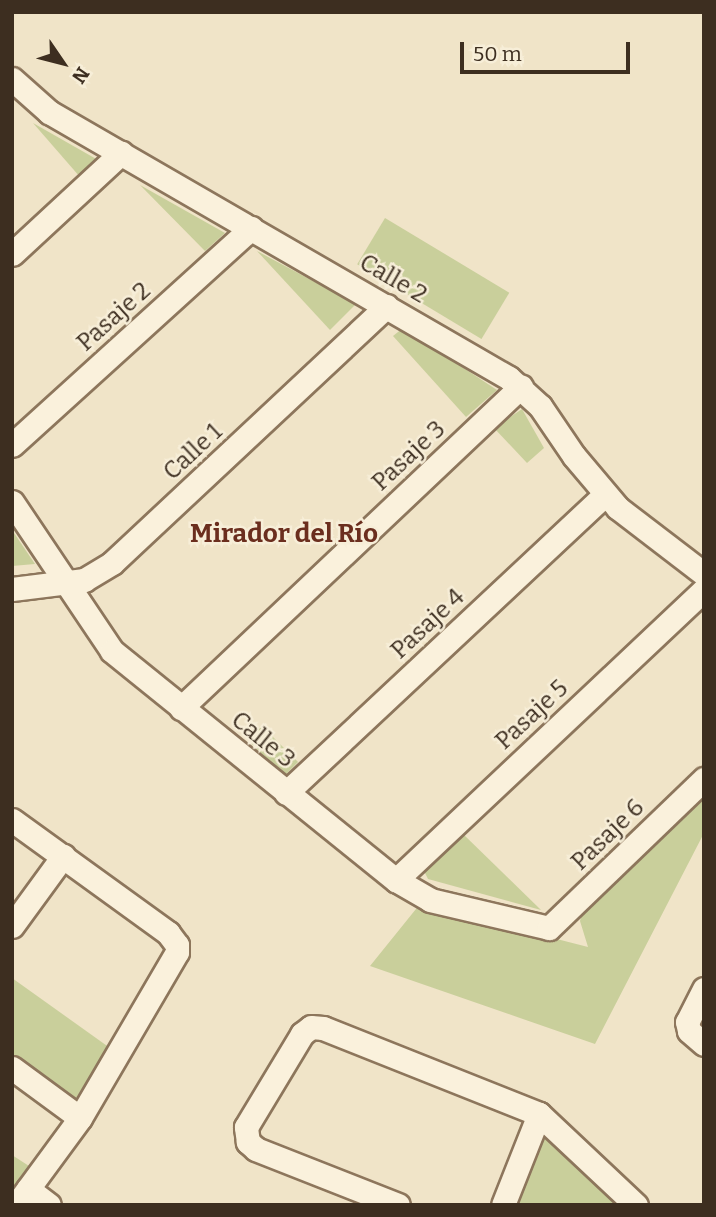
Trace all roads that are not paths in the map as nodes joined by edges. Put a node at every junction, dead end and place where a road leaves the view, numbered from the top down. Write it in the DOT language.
graph roads {
  1 [pos="13,80"];
  2 [pos="121,153"];
  3 [pos="251,228"];
  4 [pos="12,254"];
  5 [pos="387,306"];
  6 [pos="521,387"];
  7 [pos="12,445"];
  8 [pos="605,494"];
  9 [pos="12,502"];
  10 [pos="704,574"];
  11 [pos="66,584"];
  12 [pos="12,589"];
  13 [pos="704,590"];
  14 [pos="181,708"];
  15 [pos="704,779"];
  16 [pos="286,793"];
  17 [pos="12,820"];
  18 [pos="63,856"];
  19 [pos="396,880"];
  20 [pos="12,926"];
  21 [pos="549,929"];
  22 [pos="704,989"];
  23 [pos="704,1045"];
  24 [pos="12,1068"];
  25 [pos="539,1114"];
  26 [pos="80,1118"];
  27 [pos="22,1197"];
  28 [pos="49,1205"];
  29 [pos="398,1205"];
  30 [pos="503,1205"];
  31 [pos="636,1205"];
  1 -- 2 [label="street, Calle 2"];
  2 -- 3 [label="street, Calle 2"];
  2 -- 4 [label="street"];
  3 -- 5 [label="street, Calle 2"];
  3 -- 7 [label="street, Pasaje 2"];
  5 -- 6 [label="street, Calle 2"];
  5 -- 11 [label="street, Calle 1"];
  6 -- 8 [label="street, Calle 2"];
  6 -- 14 [label="street, Pasaje 3"];
  8 -- 10 [label="street, Calle 2"];
  8 -- 16 [label="street, Pasaje 4"];
  9 -- 11 [label="street, Calle 3"];
  11 -- 12 [label="street, Calle 1"];
  11 -- 14 [label="street, Calle 3"];
  13 -- 19 [label="street, Pasaje 5"];
  14 -- 16 [label="street, Calle 3"];
  15 -- 21 [label="street, Pasaje 6"];
  16 -- 19 [label="street, Calle 3"];
  17 -- 18 [label="street"];
  18 -- 20 [label="street"];
  18 -- 26 [label="street"];
  19 -- 21 [label="street, Calle 3"];
  22 -- 23 [label="street"];
  24 -- 26 [label="street"];
  25 -- 29 [label="street"];
  25 -- 30 [label="street"];
  25 -- 31 [label="street"];
  26 -- 27 [label="street"];
  27 -- 28 [label="street"];
}
